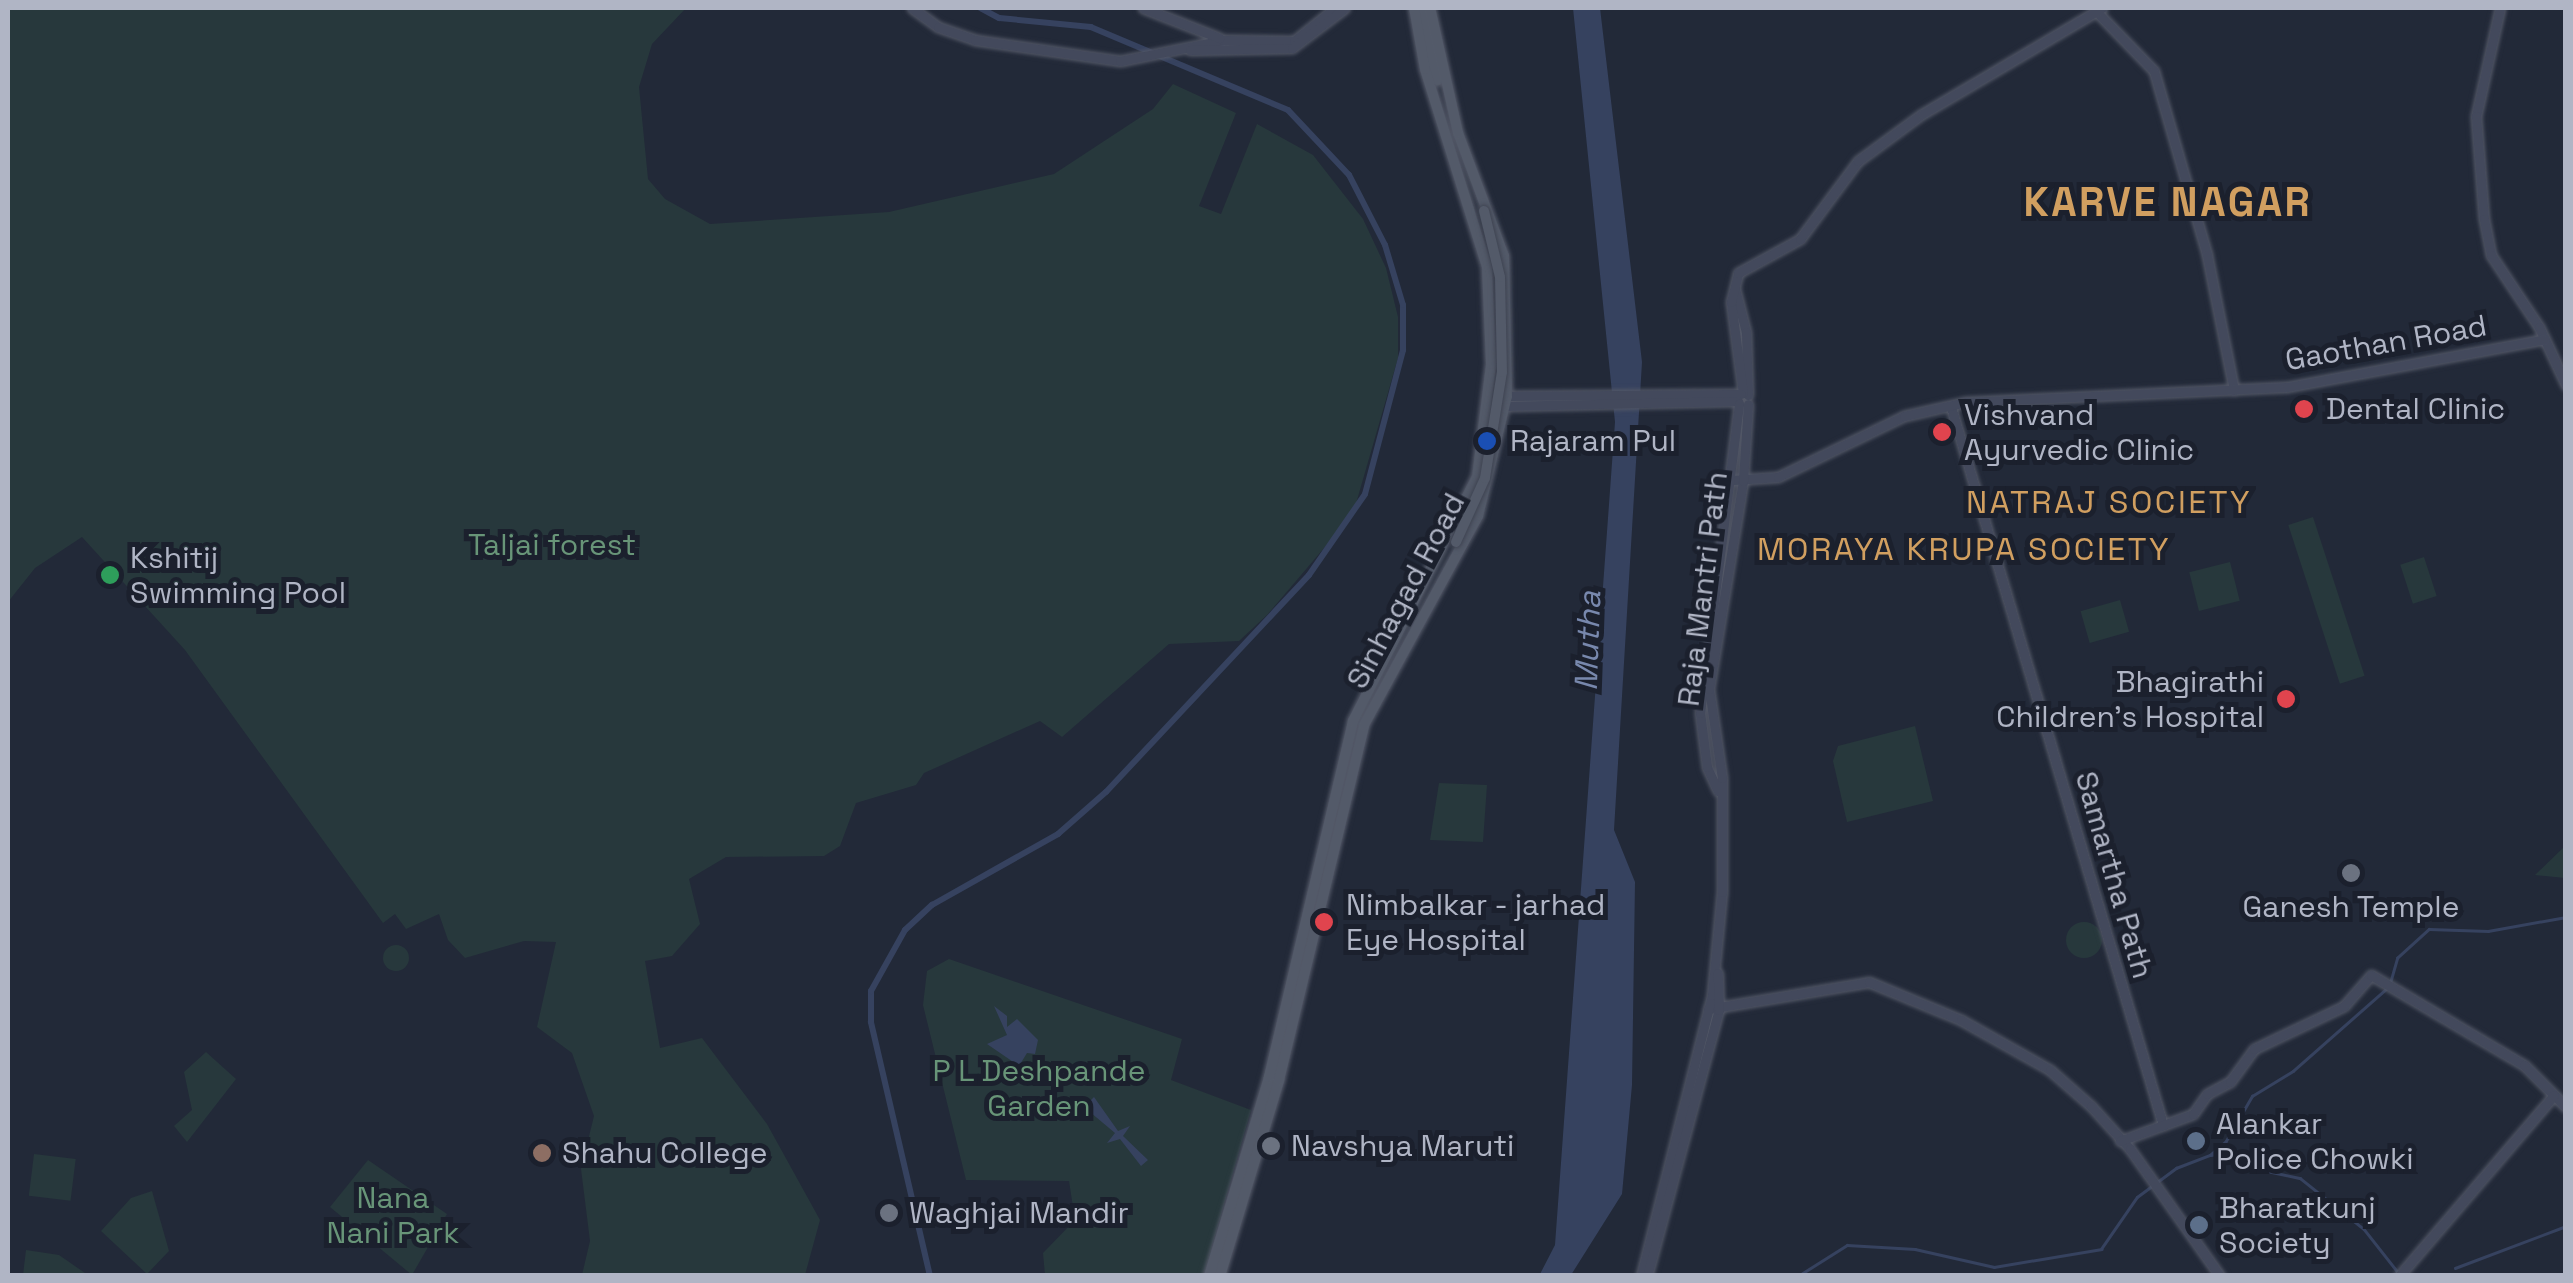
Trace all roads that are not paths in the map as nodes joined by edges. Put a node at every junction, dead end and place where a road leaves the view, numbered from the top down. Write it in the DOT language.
graph roads {
  1 [pos="912,8"];
  2 [pos="1143,8"];
  3 [pos="1335,8"];
  4 [pos="1345,8"];
  5 [pos="1418,8"];
  6 [pos="1430,8"];
  7 [pos="2076,8"];
  8 [pos="2500,8"];
  9 [pos="2095,12"];
  10 [pos="1224,40"];
  11 [pos="1240,47"];
  12 [pos="1173,50"];
  13 [pos="1472,176"];
  14 [pos="1474,221"];
  15 [pos="2544,339"];
  16 [pos="2566,385"];
  17 [pos="2234,390"];
  18 [pos="1743,398"];
  19 [pos="1487,401"];
  20 [pos="1506,401"];
  21 [pos="1951,407"];
  22 [pos="1738,481"];
  23 [pos="1396,658"];
  24 [pos="1713,1009"];
  25 [pos="2554,1095"];
  26 [pos="2566,1107"];
  27 [pos="2163,1125"];
  28 [pos="1256,1142"];
  29 [pos="2123,1143"];
  30 [pos="1209,1276"];
  31 [pos="1220,1276"];
  32 [pos="1644,1276"];
  33 [pos="2217,1276"];
  34 [pos="2399,1276"];
  1 -- 12 [label="street"];
  2 -- 10 [label="street"];
  3 -- 10 [label="street"];
  4 -- 11 [label="street"];
  5 -- 14 [label="main road"];
  5 -- 14 [label="main road, Sinhagad Road"];
  6 -- 13 [label="main road, Sinhagad Road"];
  7 -- 9 [label="street"];
  8 -- 15 [label="street"];
  9 -- 17 [label="street"];
  9 -- 18 [label="street"];
  10 -- 11 [label="street"];
  10 -- 12 [label="street"];
  11 -- 12 [label="street"];
  13 -- 20 [label="main road, Sinhagad Road"];
  13 -- 23 [label="main road, bridge"];
  14 -- 19 [label="main road, Sinhagad Road"];
  15 -- 16 [label="street"];
  15 -- 17 [label="street, Gaothan Road"];
  17 -- 21 [label="street, Gaothan Road"];
  18 -- 20 [label="street"];
  18 -- 22 [label="street, Raja Mantri Path"];
  18 -- 22 [label="street, Raja Mantri Path"];
  19 -- 20 [label="street"];
  19 -- 28 [label="main road, Sinhagad Road"];
  20 -- 23 [label="main road, Sinhagad Road"];
  21 -- 22 [label="street, Gaothan Road"];
  21 -- 27 [label="street, Samartha Path"];
  22 -- 24 [label="street, Raja Mantri Path"];
  23 -- 28 [label="main road, Sinhagad Road"];
  24 -- 29 [label="street"];
  24 -- 32 [label="street, Raja Mantri Path"];
  25 -- 26 [label="street"];
  25 -- 27 [label="street"];
  25 -- 34 [label="street"];
  27 -- 29 [label="street"];
  28 -- 30 [label="main road, Sinhagad Road"];
  28 -- 31 [label="main road, Sinhagad Road"];
  29 -- 33 [label="street"];
}
